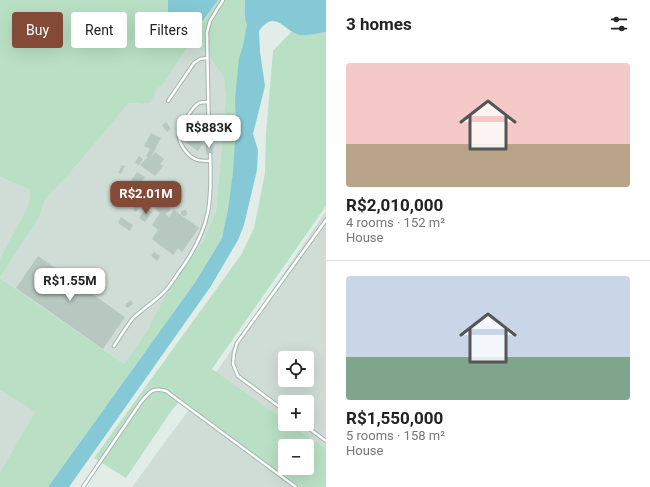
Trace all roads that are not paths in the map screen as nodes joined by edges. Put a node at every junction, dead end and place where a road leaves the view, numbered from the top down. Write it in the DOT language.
graph roads {
  1 [pos="223,0"];
  2 [pos="207,58"];
  3 [pos="168,101"];
  4 [pos="208,102"];
  5 [pos="209,143"];
  6 [pos="210,154"];
  7 [pos="210,161"];
  8 [pos="326,220"];
  9 [pos="114,346"];
  10 [pos="278,406"];
  11 [pos="312,431"];
  12 [pos="326,441"];
  13 [pos="83,487"];
  14 [pos="296,487"];
  1 -- 2 [label="lane"];
  2 -- 3 [label="lane"];
  2 -- 4 [label="lane"];
  4 -- 5 [label="lane"];
  4 -- 7 [label="lane"];
  6 -- 7 [label="lane"];
  7 -- 9 [label="lane"];
  8 -- 10 [label="lane"];
  11 -- 12 [label="lane"];
  13 -- 14 [label="lane"];
}
